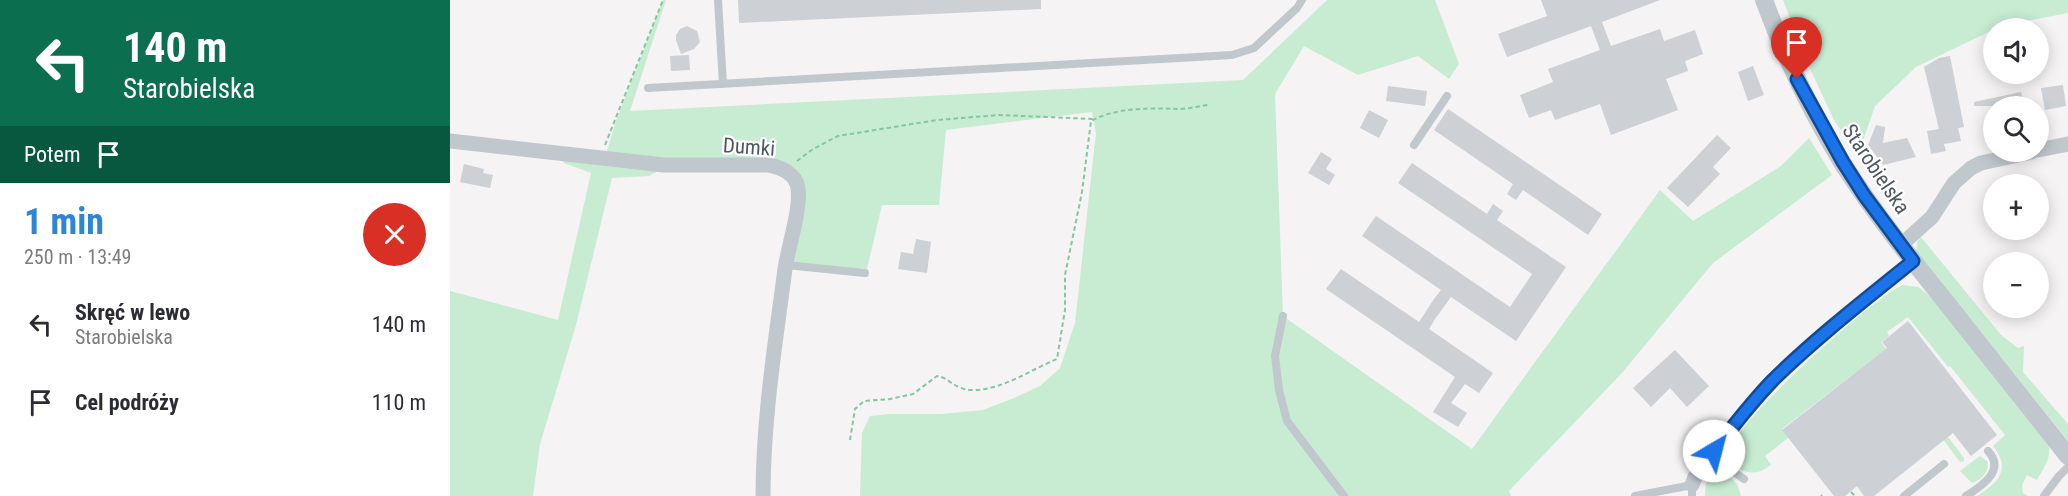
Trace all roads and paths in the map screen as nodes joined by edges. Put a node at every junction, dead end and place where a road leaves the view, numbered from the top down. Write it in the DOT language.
graph roads {
  1 [pos="663,0"];
  2 [pos="718,0"];
  3 [pos="1302,0"];
  4 [pos="1764,0"];
  5 [pos="723,84"];
  6 [pos="648,88"];
  7 [pos="1447,96"];
  8 [pos="1208,105"];
  9 [pos="1094,119"];
  10 [pos="450,141"];
  11 [pos="2068,144"];
  12 [pos="1414,145"];
  13 [pos="2049,148"];
  14 [pos="599,159"];
  15 [pos="1986,162"];
  16 [pos="785,171"];
  17 [pos="1901,245"];
  18 [pos="1913,261"];
  19 [pos="786,266"];
  20 [pos="865,273"];
  21 [pos="1283,316"];
  22 [pos="850,440"];
  23 [pos="1714,451"];
  24 [pos="1988,451"];
  25 [pos="2068,456"];
  26 [pos="1944,464"];
  27 [pos="2068,467"];
  28 [pos="1744,479"];
  29 [pos="1692,490"];
  30 [pos="1851,492"];
  31 [pos="763,496"];
  32 [pos="1344,496"];
  33 [pos="1635,496"];
  34 [pos="1855,496"];
  35 [pos="1904,496"];
  36 [pos="1966,496"];
  37 [pos="2044,496"];
  1 -- 14 [label="path"];
  2 -- 5 [label="lane"];
  3 -- 5 [label="lane"];
  4 -- 17 [label="street, Starobielska"];
  5 -- 6 [label="lane"];
  7 -- 12 [label="lane"];
  8 -- 9 [label="path"];
  9 -- 16 [label="path"];
  9 -- 22 [label="path"];
  10 -- 14 [label="street, Dumki"];
  11 -- 13 [label="street"];
  14 -- 16 [label="street, Dumki"];
  15 -- 17 [label="street"];
  16 -- 19 [label="street, Dumki"];
  17 -- 18 [label="street, Starobielska"];
  18 -- 23 [label="street"];
  18 -- 25 [label="street, Starobielska"];
  19 -- 20 [label="lane"];
  19 -- 31 [label="street, Dumki"];
  21 -- 32 [label="lane"];
  23 -- 28 [label="lane"];
  23 -- 29 [label="street"];
  24 -- 36 [label="lane"];
  26 -- 35 [label="lane"];
  27 -- 37 [label="lane"];
  29 -- 33 [label="lane"];
  30 -- 34 [label="path"];
}
